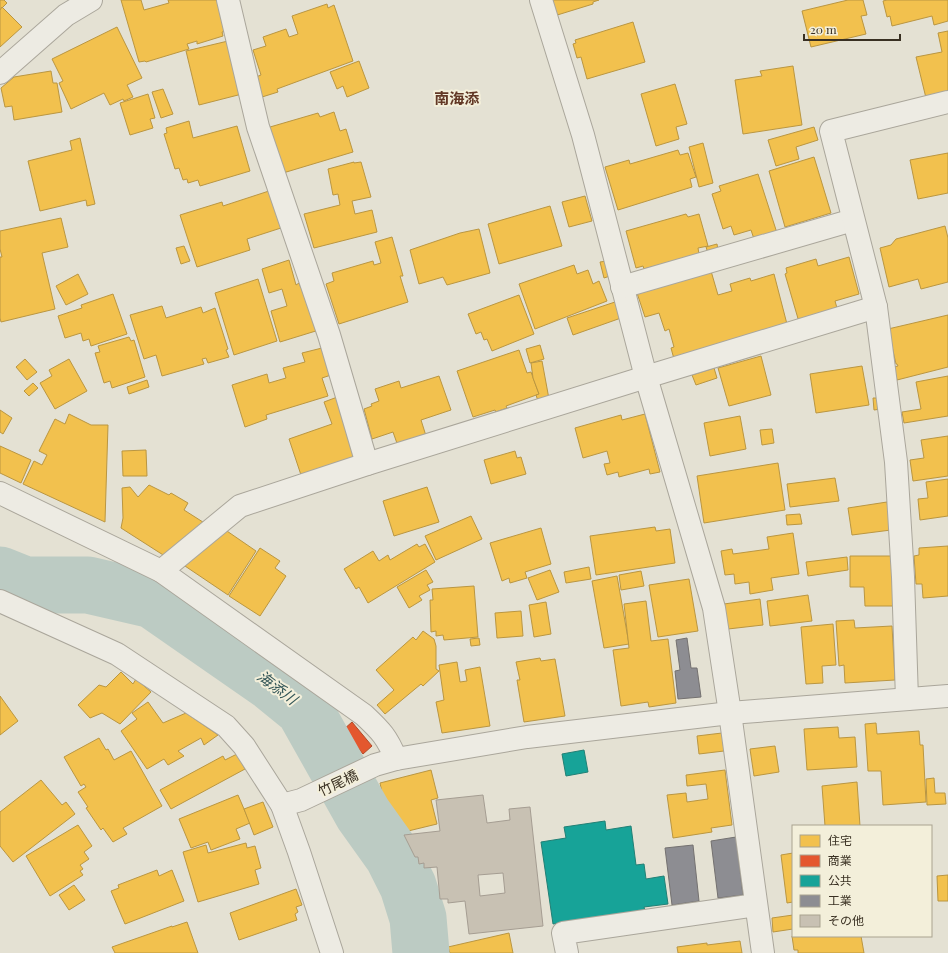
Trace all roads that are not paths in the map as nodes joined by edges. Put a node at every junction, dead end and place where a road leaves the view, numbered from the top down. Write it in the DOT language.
graph roads {
  1 [pos="90,0"];
  2 [pos="228,0"];
  3 [pos="541,0"];
  4 [pos="0,74"];
  5 [pos="948,102"];
  6 [pos="853,220"];
  7 [pos="622,287"];
  8 [pos="876,308"];
  9 [pos="646,377"];
  10 [pos="367,464"];
  11 [pos="0,493"];
  12 [pos="161,571"];
  13 [pos="0,601"];
  14 [pos="948,696"];
  15 [pos="906,699"];
  16 [pos="730,713"];
  17 [pos="396,759"];
  18 [pos="291,802"];
  19 [pos="756,905"];
  20 [pos="332,953"];
  21 [pos="567,953"];
  22 [pos="763,953"];
  1 -- 4 [label="street"];
  2 -- 10 [label="street"];
  3 -- 7 [label="street"];
  5 -- 6 [label="street"];
  6 -- 7 [label="street"];
  6 -- 8 [label="street"];
  7 -- 9 [label="street"];
  8 -- 9 [label="street"];
  8 -- 15 [label="street"];
  9 -- 10 [label="street"];
  9 -- 16 [label="street"];
  10 -- 12 [label="street"];
  11 -- 12 [label="street"];
  12 -- 17 [label="street"];
  13 -- 18 [label="street"];
  14 -- 15 [label="street, 竹尾橋"];
  15 -- 16 [label="street, 竹尾橋"];
  16 -- 17 [label="street, 竹尾橋"];
  16 -- 19 [label="street"];
  17 -- 18 [label="street, 竹尾橋"];
  18 -- 20 [label="street"];
  19 -- 21 [label="street"];
  19 -- 22 [label="street"];
}
